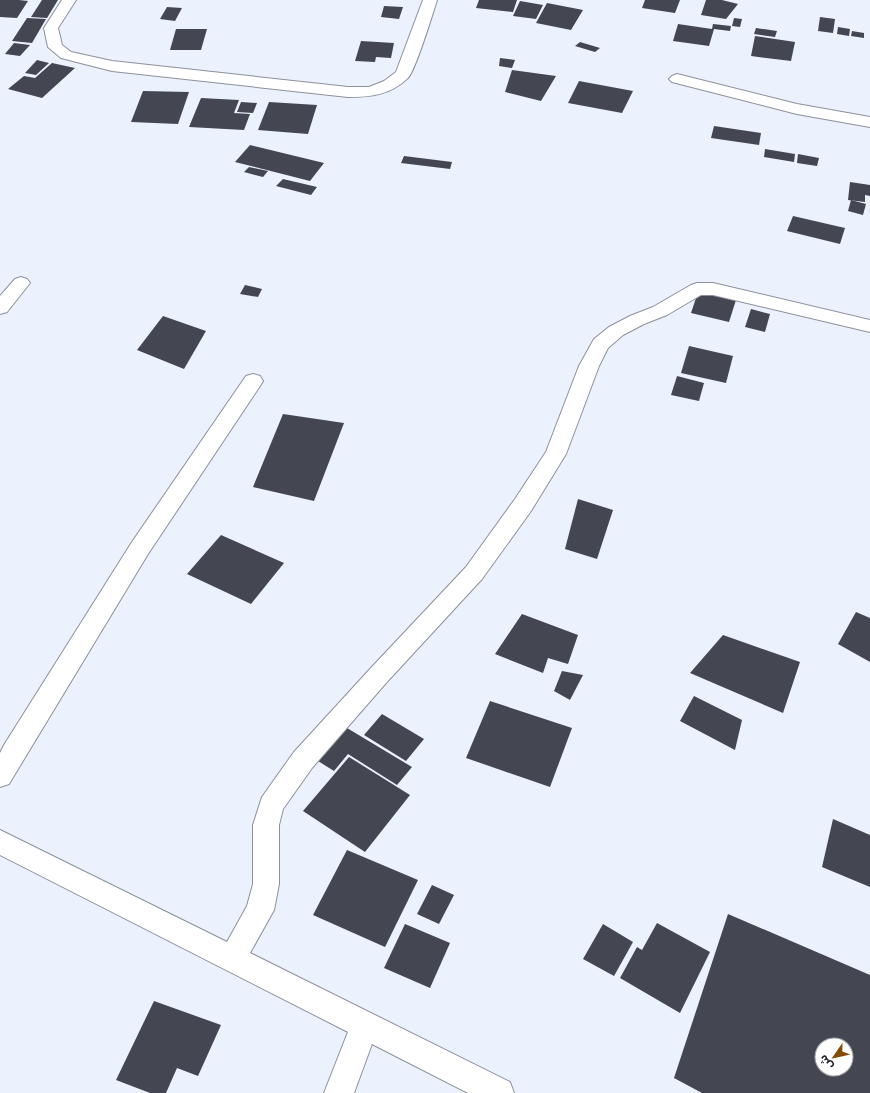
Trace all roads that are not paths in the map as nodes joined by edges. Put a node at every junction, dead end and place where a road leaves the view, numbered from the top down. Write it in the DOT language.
graph roads {
  1 [pos="69,0"];
  2 [pos="430,0"];
  3 [pos="678,79"];
  4 [pos="870,122"];
  5 [pos="22,283"];
  6 [pos="0,308"];
  7 [pos="870,326"];
  8 [pos="253,381"];
  9 [pos="0,776"];
  10 [pos="0,842"];
  11 [pos="232,959"];
  12 [pos="365,1026"];
  13 [pos="339,1093"];
  14 [pos="499,1093"];
  1 -- 2 [label="street"];
  3 -- 4 [label="street"];
  5 -- 6 [label="street"];
  7 -- 11 [label="street"];
  8 -- 9 [label="street"];
  10 -- 11 [label="street"];
  11 -- 12 [label="street"];
  12 -- 13 [label="street"];
  12 -- 14 [label="street"];
}
